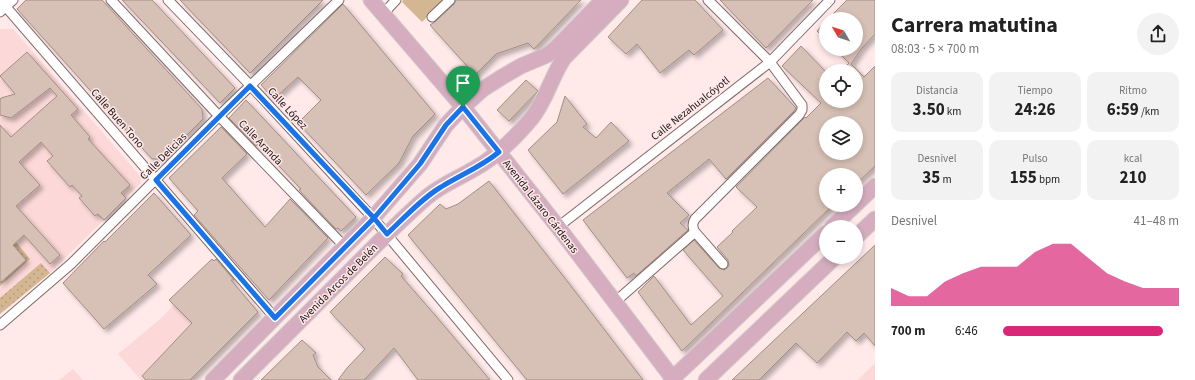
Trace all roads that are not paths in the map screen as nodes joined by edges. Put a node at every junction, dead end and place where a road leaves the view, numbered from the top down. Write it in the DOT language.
graph roads {
  1 [pos="111,0"];
  2 [pos="168,0"];
  3 [pos="339,0"];
  4 [pos="371,0"];
  5 [pos="396,0"];
  6 [pos="450,0"];
  7 [pos="603,0"];
  8 [pos="621,0"];
  9 [pos="708,0"];
  10 [pos="830,0"];
  11 [pos="5,5"];
  12 [pos="383,14"];
  13 [pos="432,17"];
  14 [pos="770,62"];
  15 [pos="250,86"];
  16 [pos="463,107"];
  17 [pos="219,116"];
  18 [pos="499,152"];
  19 [pos="156,180"];
  20 [pos="875,186"];
  21 [pos="863,198"];
  22 [pos="848,212"];
  23 [pos="374,218"];
  24 [pos="875,219"];
  25 [pos="840,220"];
  26 [pos="558,226"];
  27 [pos="863,230"];
  28 [pos="695,232"];
  29 [pos="387,234"];
  30 [pos="819,240"];
  31 [pos="345,247"];
  32 [pos="723,264"];
  33 [pos="828,264"];
  34 [pos="614,302"];
  35 [pos="275,318"];
  36 [pos="0,325"];
  37 [pos="673,379"];
  38 [pos="213,380"];
  39 [pos="241,380"];
  40 [pos="508,380"];
  41 [pos="706,380"];
  1 -- 17 [label="street, Calle Aranda"];
  2 -- 15 [label="street, Calle López"];
  3 -- 15 [label="street, Calle Delicias"];
  4 -- 12 [label="main road, Avenida Lázaro Cárdenas"];
  5 -- 12 [label="street"];
  6 -- 13 [label="street"];
  7 -- 16 [label="main road, Avenida Arcos de Belén"];
  8 -- 18 [label="main road, Avenida Arcos de Belén"];
  9 -- 14 [label="street"];
  10 -- 14 [label="street, Calle Nezahualcóyotl"];
  11 -- 19 [label="street, Calle Buen Tono"];
  12 -- 16 [label="main road, Avenida Lázaro Cárdenas"];
  14 -- 26 [label="street, Calle Nezahualcóyotl"];
  14 -- 28 [label="street"];
  15 -- 17 [label="street, Calle Delicias"];
  15 -- 23 [label="street, Calle López"];
  16 -- 18 [label="main road, Avenida Lázaro Cárdenas"];
  16 -- 23 [label="main road, Avenida Arcos de Belén"];
  17 -- 19 [label="street, Calle Delicias"];
  17 -- 31 [label="street, Calle Aranda"];
  18 -- 26 [label="main road, Avenida Lázaro Cárdenas"];
  18 -- 29 [label="main road, Avenida Arcos de Belén"];
  19 -- 35 [label="street, Calle Buen Tono"];
  19 -- 36 [label="street, Calle Delicias"];
  20 -- 21 [label="main road"];
  22 -- 25 [label="main road"];
  23 -- 29 [label="street, Calle López"];
  23 -- 31 [label="main road, Avenida Arcos de Belén"];
  24 -- 27 [label="main road"];
  26 -- 34 [label="main road, Avenida Lázaro Cárdenas"];
  28 -- 32 [label="street"];
  28 -- 34 [label="street"];
  29 -- 39 [label="main road, Avenida Arcos de Belén"];
  29 -- 40 [label="street, Calle López"];
  30 -- 37 [label="main road"];
  31 -- 35 [label="main road, Avenida Arcos de Belén"];
  33 -- 41 [label="main road"];
  34 -- 37 [label="main road, Avenida Lázaro Cárdenas"];
  35 -- 38 [label="main road, Avenida Arcos de Belén"];
}
